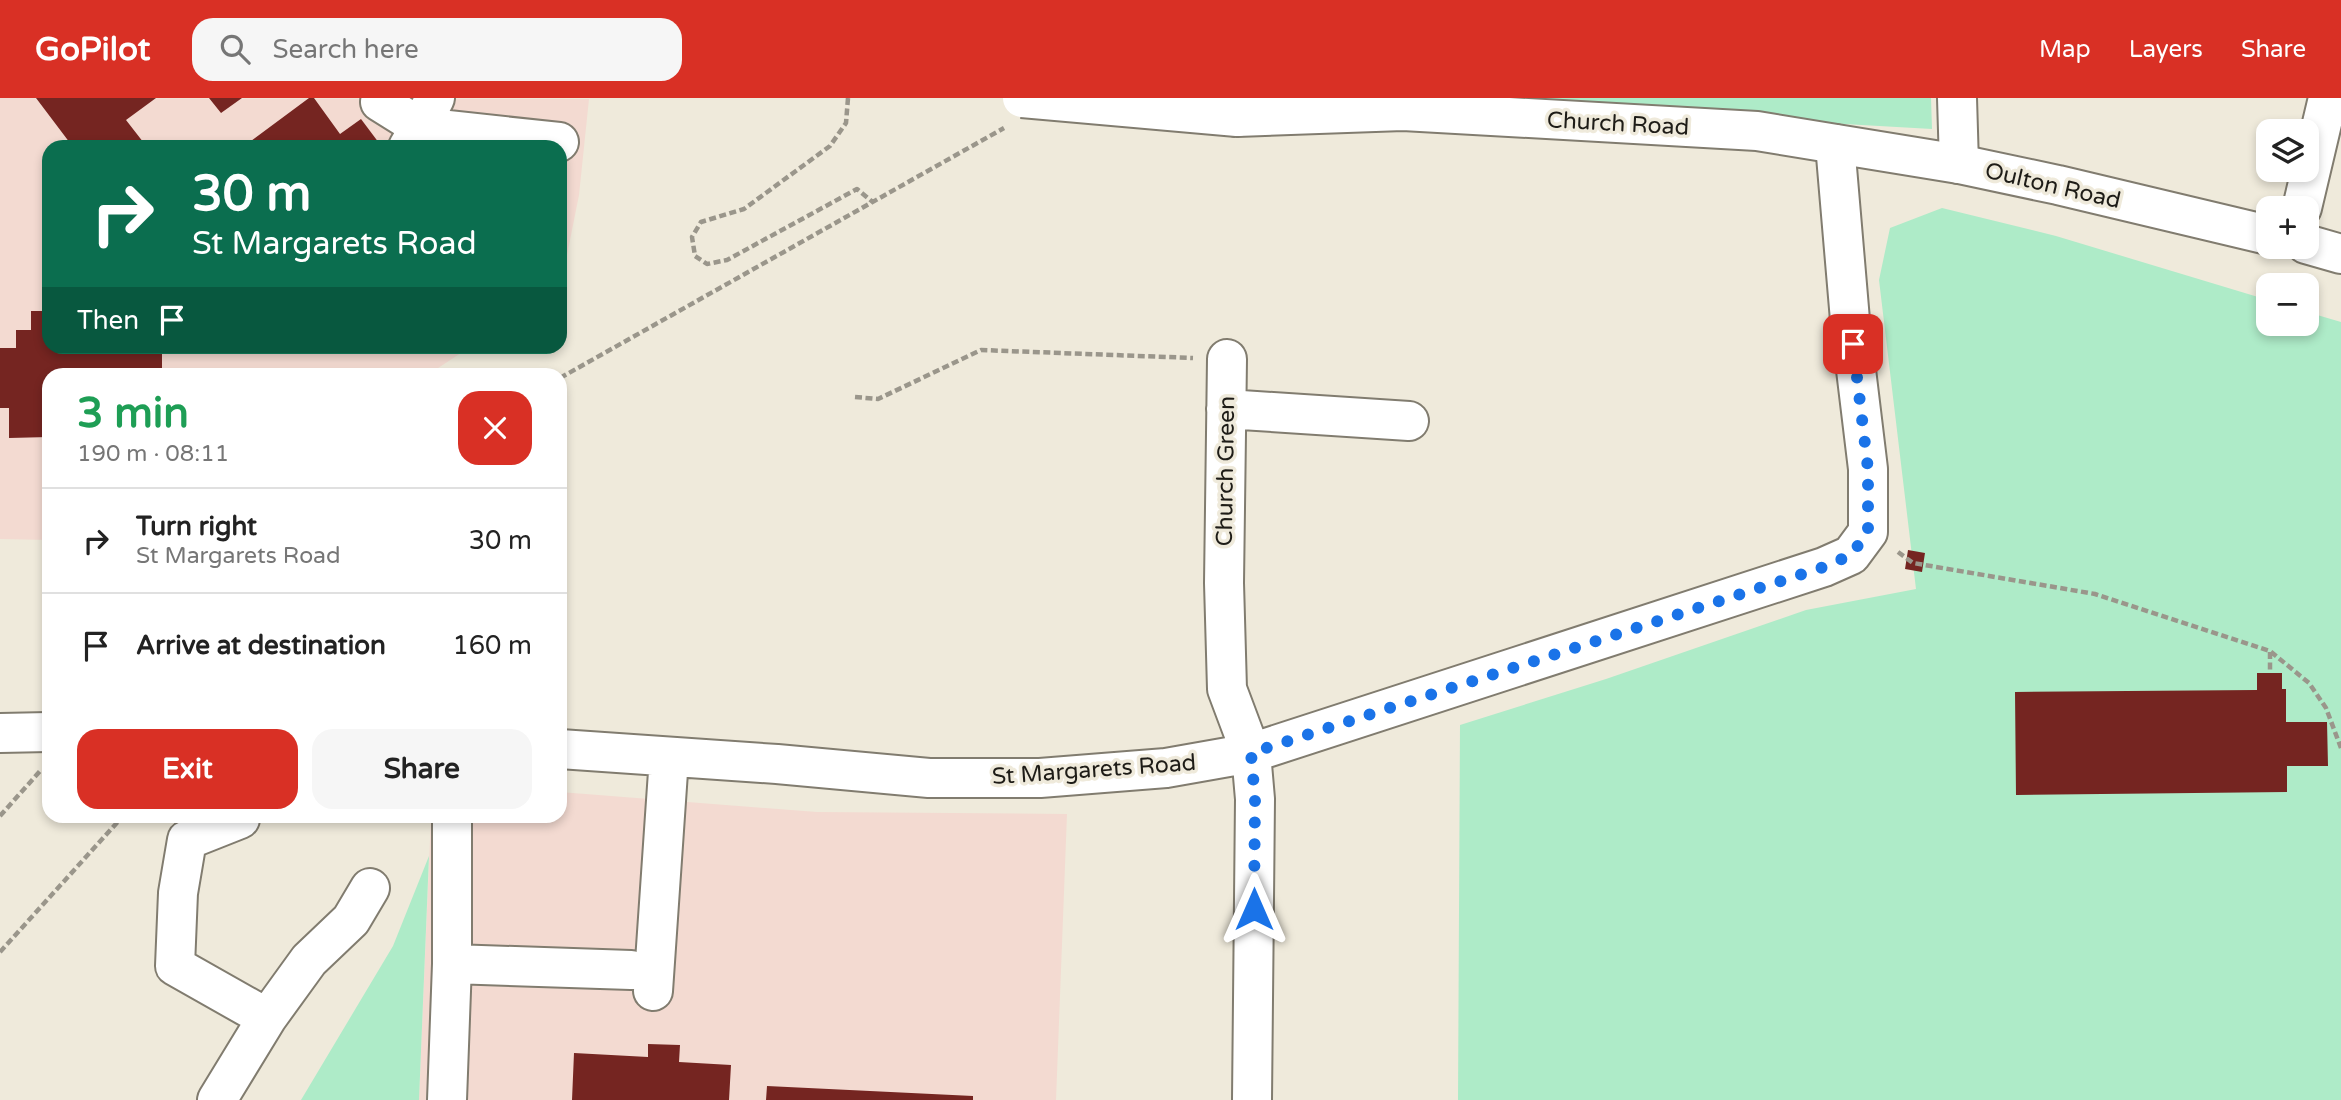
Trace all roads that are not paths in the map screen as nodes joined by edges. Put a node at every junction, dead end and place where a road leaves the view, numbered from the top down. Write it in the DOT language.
graph roads {
  1 [pos="1958,98"];
  2 [pos="2328,98"];
  3 [pos="380,102"];
  4 [pos="1012,113"];
  5 [pos="421,124"];
  6 [pos="544,140"];
  7 [pos="1835,144"];
  8 [pos="1959,164"];
  9 [pos="2305,196"];
  10 [pos="2256,232"];
  11 [pos="2319,248"];
  12 [pos="2341,254"];
  13 [pos="1227,359"];
  14 [pos="1226,409"];
  15 [pos="1409,421"];
  16 [pos="42,732"];
  17 [pos="6,733"];
  18 [pos="567,750"];
  19 [pos="1251,753"];
  20 [pos="669,757"];
  21 [pos="230,823"];
  22 [pos="452,823"];
  23 [pos="370,888"];
  24 [pos="452,964"];
  25 [pos="267,1018"];
  26 [pos="217,1100"];
  27 [pos="447,1100"];
  28 [pos="1252,1100"];
  1 -- 8 [label="street"];
  2 -- 9 [label="street"];
  3 -- 5 [label="street"];
  4 -- 7 [label="street, Church Road, bridge"];
  5 -- 6 [label="street"];
  7 -- 8 [label="street, Oulton Road"];
  7 -- 19 [label="street, St Margarets Road"];
  8 -- 10 [label="street, Oulton Road"];
  11 -- 12 [label="street"];
  13 -- 14 [label="street, Church Green"];
  14 -- 15 [label="street"];
  14 -- 19 [label="street, Church Green"];
  16 -- 17 [label="street"];
  18 -- 20 [label="street, St Margarets Road"];
  19 -- 20 [label="street, St Margarets Road"];
  19 -- 28 [label="street, Church Green"];
  20 -- 24 [label="street"];
  21 -- 25 [label="street"];
  22 -- 24 [label="street"];
  23 -- 25 [label="street"];
  24 -- 27 [label="street"];
  25 -- 26 [label="street"];
}
